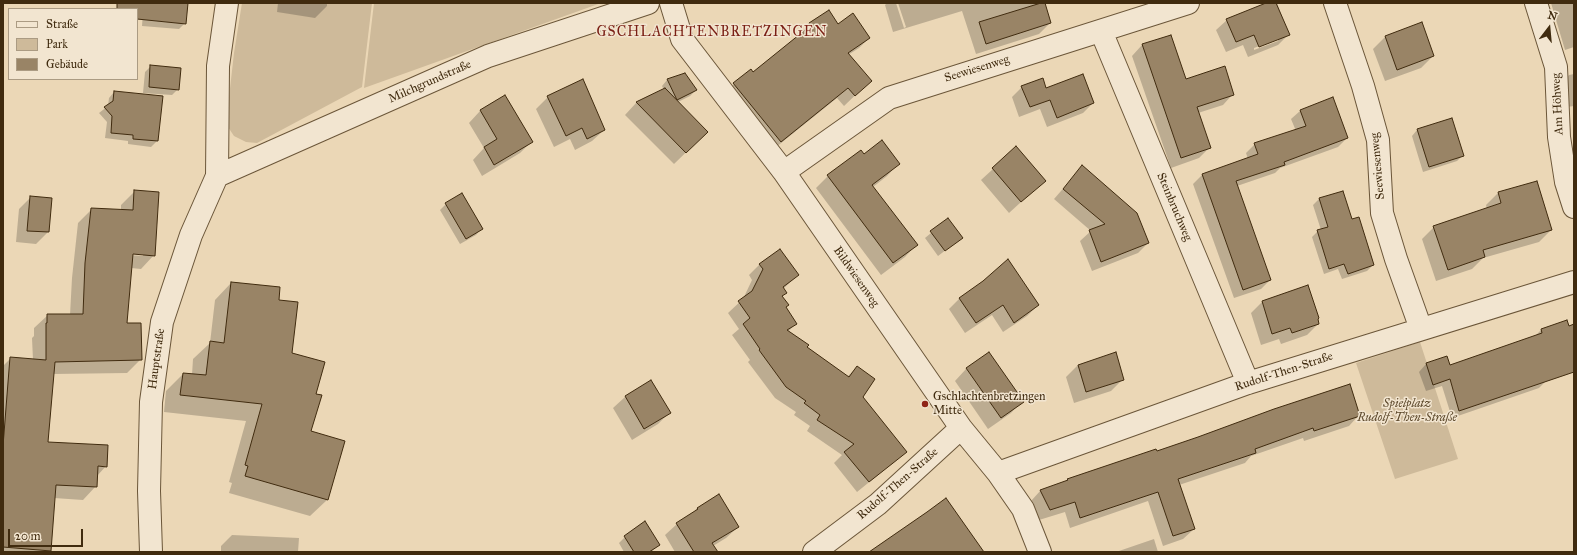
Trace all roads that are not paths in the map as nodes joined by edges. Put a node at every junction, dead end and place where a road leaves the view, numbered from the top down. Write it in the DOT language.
graph roads {
  1 [pos="227,3"];
  2 [pos="648,3"];
  3 [pos="671,3"];
  4 [pos="1188,3"];
  5 [pos="1336,3"];
  6 [pos="1536,3"];
  7 [pos="1101,31"];
  8 [pos="784,172"];
  9 [pos="217,176"];
  10 [pos="1574,207"];
  11 [pos="1574,282"];
  12 [pos="1421,329"];
  13 [pos="1248,382"];
  14 [pos="960,428"];
  15 [pos="998,473"];
  16 [pos="151,552"];
  17 [pos="814,552"];
  18 [pos="1040,552"];
  1 -- 9 [label="street"];
  2 -- 9 [label="street, Milchgrundstraße"];
  3 -- 8 [label="street, Bildwiesenweg"];
  4 -- 7 [label="street, Seewiesenweg"];
  5 -- 12 [label="street, Seewiesenweg"];
  6 -- 10 [label="street, Am Höhweg"];
  7 -- 8 [label="street, Seewiesenweg"];
  7 -- 13 [label="street, Steinbruchweg"];
  8 -- 14 [label="street, Bildwiesenweg"];
  9 -- 16 [label="street, Hauptstraße"];
  11 -- 12 [label="street, Rudolf-Then-Straße"];
  12 -- 13 [label="street, Rudolf-Then-Straße"];
  13 -- 15 [label="street, Rudolf-Then-Straße"];
  14 -- 15 [label="street, Bildwiesenweg"];
  14 -- 17 [label="street, Rudolf-Then-Straße"];
  15 -- 18 [label="street, Bildwiesenweg"];
}
